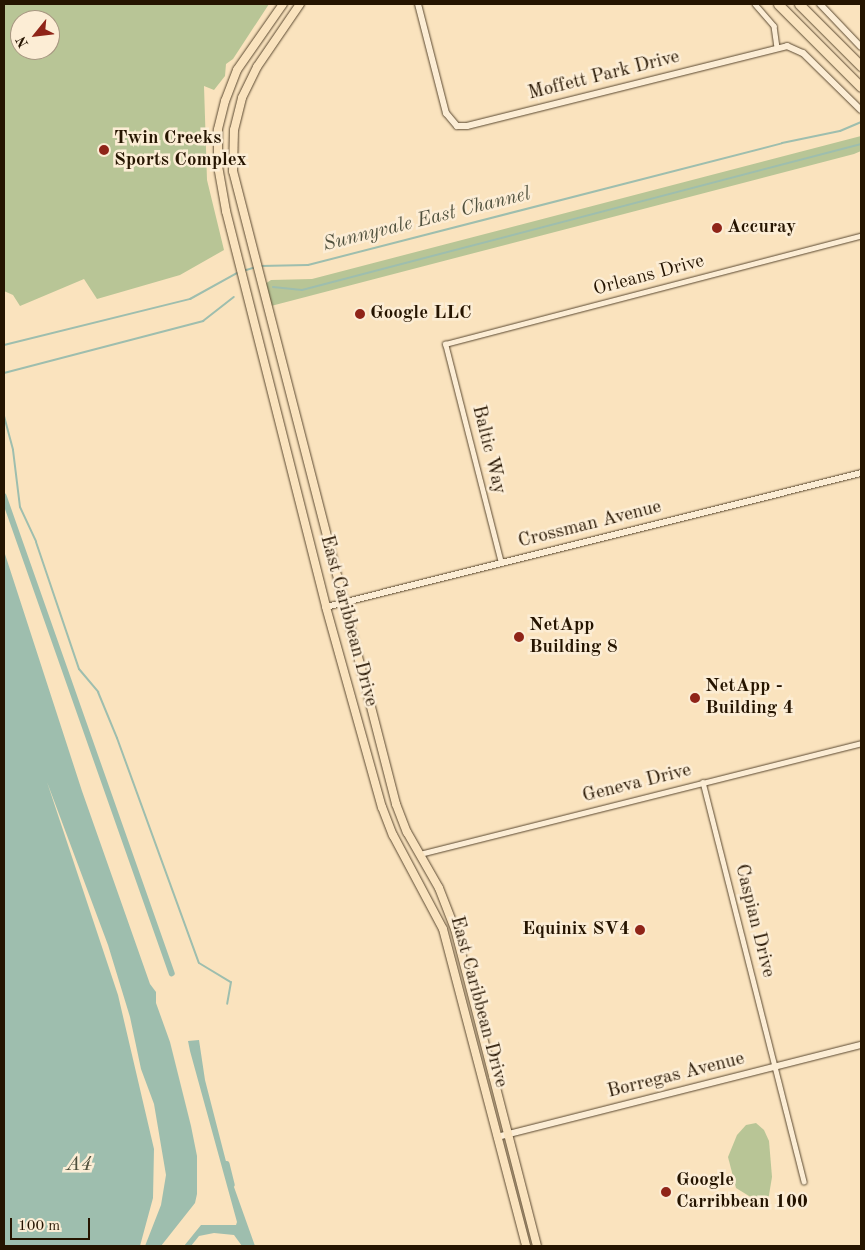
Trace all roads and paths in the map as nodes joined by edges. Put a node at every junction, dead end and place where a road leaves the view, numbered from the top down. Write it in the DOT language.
graph roads {
  1 [pos="283,4"];
  2 [pos="300,4"];
  3 [pos="418,4"];
  4 [pos="755,4"];
  5 [pos="778,4"];
  6 [pos="799,4"];
  7 [pos="820,4"];
  8 [pos="861,46"];
  9 [pos="777,48"];
  10 [pos="861,66"];
  11 [pos="861,87"];
  12 [pos="861,110"];
  13 [pos="861,236"];
  14 [pos="445,344"];
  15 [pos="861,473"];
  16 [pos="501,563"];
  17 [pos="343,603"];
  18 [pos="326,607"];
  19 [pos="861,743"];
  20 [pos="703,782"];
  21 [pos="420,854"];
  22 [pos="861,1045"];
  23 [pos="776,1067"];
  24 [pos="508,1135"];
  25 [pos="497,1137"];
  26 [pos="804,1181"];
  27 [pos="526,1246"];
  28 [pos="537,1246"];
  1 -- 18 [label="main road, East Caribbean Drive"];
  2 -- 17 [label="main road, East Caribbean Drive"];
  3 -- 9 [label="street, Moffett Park Drive"];
  4 -- 9 [label="street"];
  5 -- 11 [label="highway"];
  6 -- 10 [label="highway"];
  7 -- 8 [label="street"];
  9 -- 12 [label="street, Moffett Park Drive"];
  13 -- 14 [label="street, Orleans Drive"];
  14 -- 16 [label="street, Baltic Way"];
  15 -- 16 [label="street, Crossman Avenue"];
  16 -- 17 [label="street, Crossman Avenue"];
  17 -- 18 [label="street, Crossman Avenue"];
  17 -- 21 [label="main road, East Caribbean Drive"];
  18 -- 25 [label="main road, East Caribbean Drive"];
  19 -- 20 [label="street, Geneva Drive"];
  20 -- 21 [label="street, Geneva Drive"];
  20 -- 23 [label="street, Caspian Drive"];
  21 -- 24 [label="main road, East Caribbean Drive"];
  22 -- 23 [label="street, Borregas Avenue"];
  23 -- 24 [label="street, Borregas Avenue"];
  23 -- 26 [label="street, Caspian Drive"];
  24 -- 25 [label="street, Borregas Avenue"];
  24 -- 28 [label="main road, East Caribbean Drive"];
  25 -- 27 [label="main road, East Caribbean Drive"];
}
